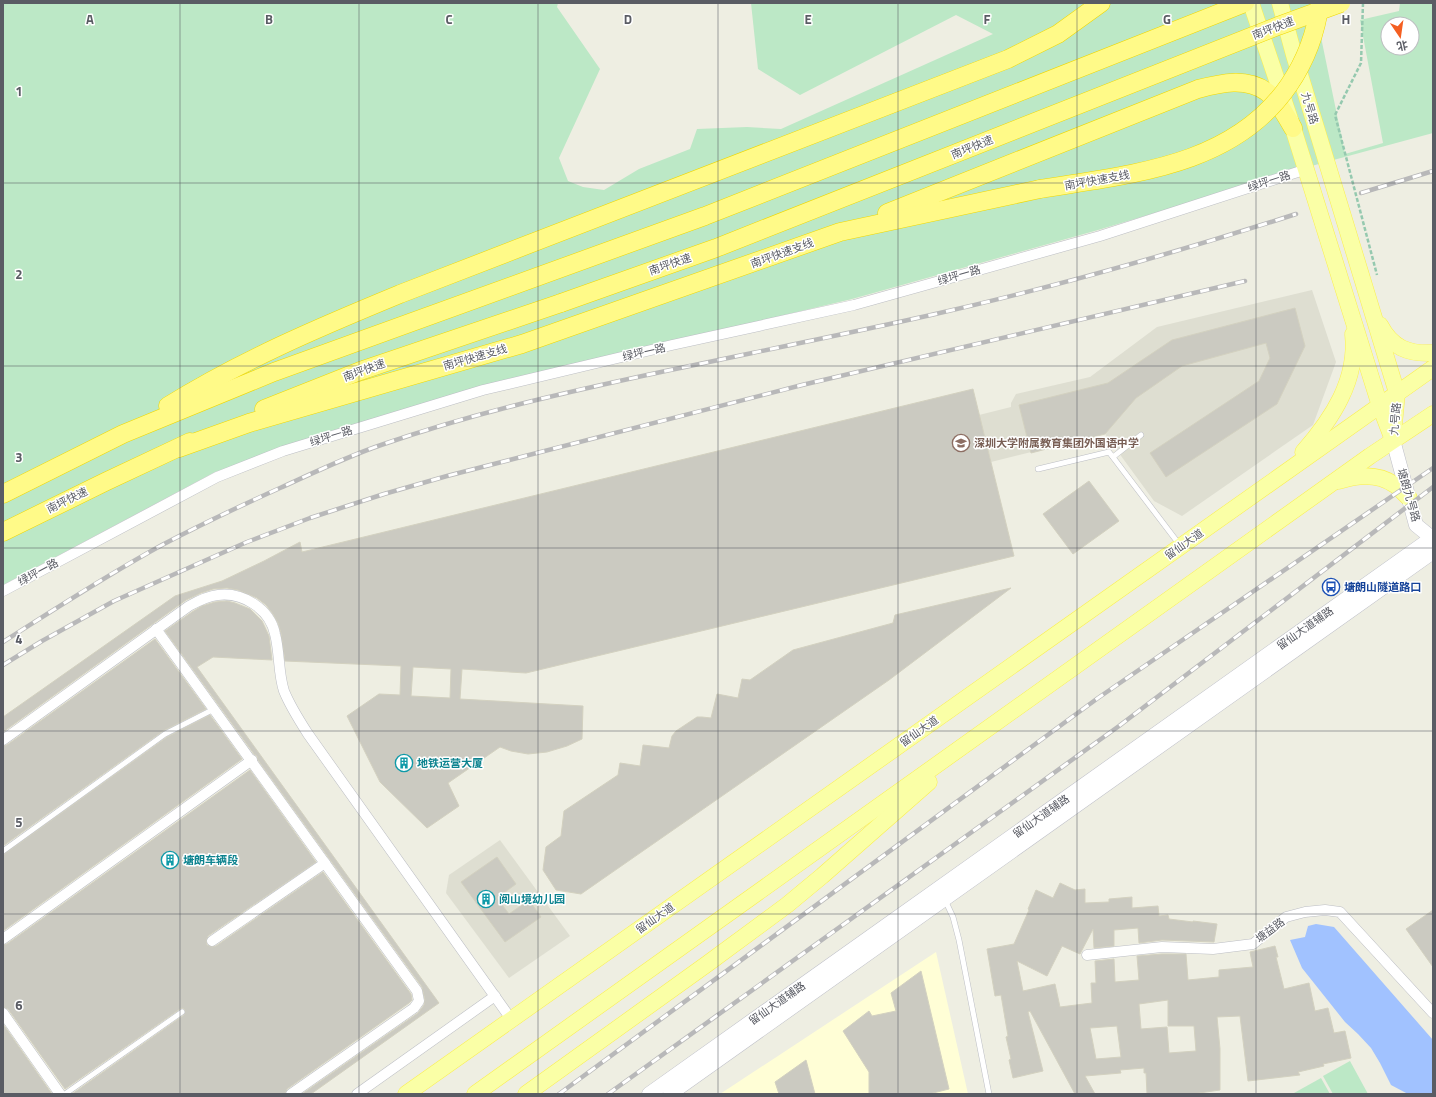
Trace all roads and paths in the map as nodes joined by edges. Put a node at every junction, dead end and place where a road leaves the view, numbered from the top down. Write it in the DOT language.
graph roads {
  1 [pos="1101,3"];
  2 [pos="1245,3"];
  3 [pos="1251,3"];
  4 [pos="1280,3"];
  5 [pos="1320,3"];
  6 [pos="1341,3"];
  7 [pos="1363,3"];
  8 [pos="1293,128"];
  9 [pos="1307,169"];
  10 [pos="840,232"];
  11 [pos="1379,281"];
  12 [pos="1369,304"];
  13 [pos="1350,308"];
  14 [pos="1433,353"];
  15 [pos="1433,368"];
  16 [pos="1397,393"];
  17 [pos="1380,406"];
  18 [pos="1433,414"];
  19 [pos="123,434"];
  20 [pos="1141,435"];
  21 [pos="1393,440"];
  22 [pos="179,448"];
  23 [pos="1113,457"];
  24 [pos="1038,469"];
  25 [pos="1272,482"];
  26 [pos="1330,484"];
  27 [pos="3,494"];
  28 [pos="1409,498"];
  29 [pos="3,532"];
  30 [pos="1432,540"];
  31 [pos="1181,546"];
  32 [pos="1433,552"];
  33 [pos="3,591"];
  34 [pos="156,629"];
  35 [pos="214,709"];
  36 [pos="1000,721"];
  37 [pos="3,740"];
  38 [pos="252,760"];
  39 [pos="3,851"];
  40 [pos="325,863"];
  41 [pos="942,894"];
  42 [pos="3,938"];
  43 [pos="212,941"];
  44 [pos="1087,955"];
  45 [pos="495,996"];
  46 [pos="182,1012"];
  47 [pos="1433,1012"];
  48 [pos="3,1013"];
  49 [pos="511,1019"];
  50 [pos="60,1094"];
  51 [pos="65,1094"];
  52 [pos="292,1094"];
  53 [pos="357,1094"];
  54 [pos="406,1094"];
  55 [pos="475,1094"];
  56 [pos="526,1094"];
  57 [pos="649,1094"];
  58 [pos="670,1094"];
  59 [pos="989,1094"];
  1 -- 19 [label="highway"];
  2 -- 19 [label="highway"];
  3 -- 8 [label="main road, 九号路"];
  4 -- 12 [label="main road, 九号路"];
  5 -- 10 [label="highway, 南坪快速支线, bridge"];
  6 -- 22 [label="highway, 南坪快速, bridge"];
  7 -- 11 [label="path"];
  8 -- 9 [label="main road, 九号路"];
  8 -- 10 [label="highway"];
  9 -- 13 [label="main road, 九号路"];
  9 -- 33 [label="street, 绿坪一路"];
  10 -- 22 [label="highway, 南坪快速支线"];
  12 -- 14 [label="main road"];
  12 -- 16 [label="main road, 九号路"];
  13 -- 17 [label="main road, 九号路"];
  13 -- 25 [label="main road"];
  15 -- 16 [label="main road, 留仙大道"];
  16 -- 17 [label="main road, 留仙大道"];
  16 -- 21 [label="main road, 九号路"];
  17 -- 21 [label="main road, 九号路"];
  17 -- 25 [label="main road, 留仙大道"];
  18 -- 21 [label="main road"];
  19 -- 27 [label="highway"];
  20 -- 23 [label="lane"];
  21 -- 26 [label="main road"];
  21 -- 28 [label="main road, 塘朗九号路"];
  22 -- 29 [label="highway, 南坪快速"];
  23 -- 24 [label="lane"];
  23 -- 31 [label="lane"];
  25 -- 31 [label="main road, 留仙大道"];
  26 -- 28 [label="main road"];
  26 -- 36 [label="main road"];
  28 -- 30 [label="main road, 塘朗九号路"];
  30 -- 41 [label="main road, 留仙大道辅路"];
  31 -- 49 [label="main road, 留仙大道"];
  32 -- 41 [label="main road, 留仙大道辅路"];
  34 -- 35 [label="street"];
  34 -- 37 [label="street"];
  34 -- 45 [label="street"];
  35 -- 38 [label="street"];
  35 -- 39 [label="lane"];
  36 -- 55 [label="main road"];
  36 -- 56 [label="main road"];
  38 -- 40 [label="street"];
  38 -- 42 [label="street"];
  40 -- 43 [label="street"];
  40 -- 52 [label="street"];
  41 -- 57 [label="main road, 留仙大道辅路"];
  41 -- 58 [label="main road, 留仙大道辅路"];
  41 -- 59 [label="lane"];
  44 -- 47 [label="street, 塘益路"];
  45 -- 49 [label="street"];
  45 -- 53 [label="street"];
  46 -- 51 [label="lane"];
  48 -- 50 [label="street"];
  49 -- 54 [label="main road, 留仙大道"];
}
